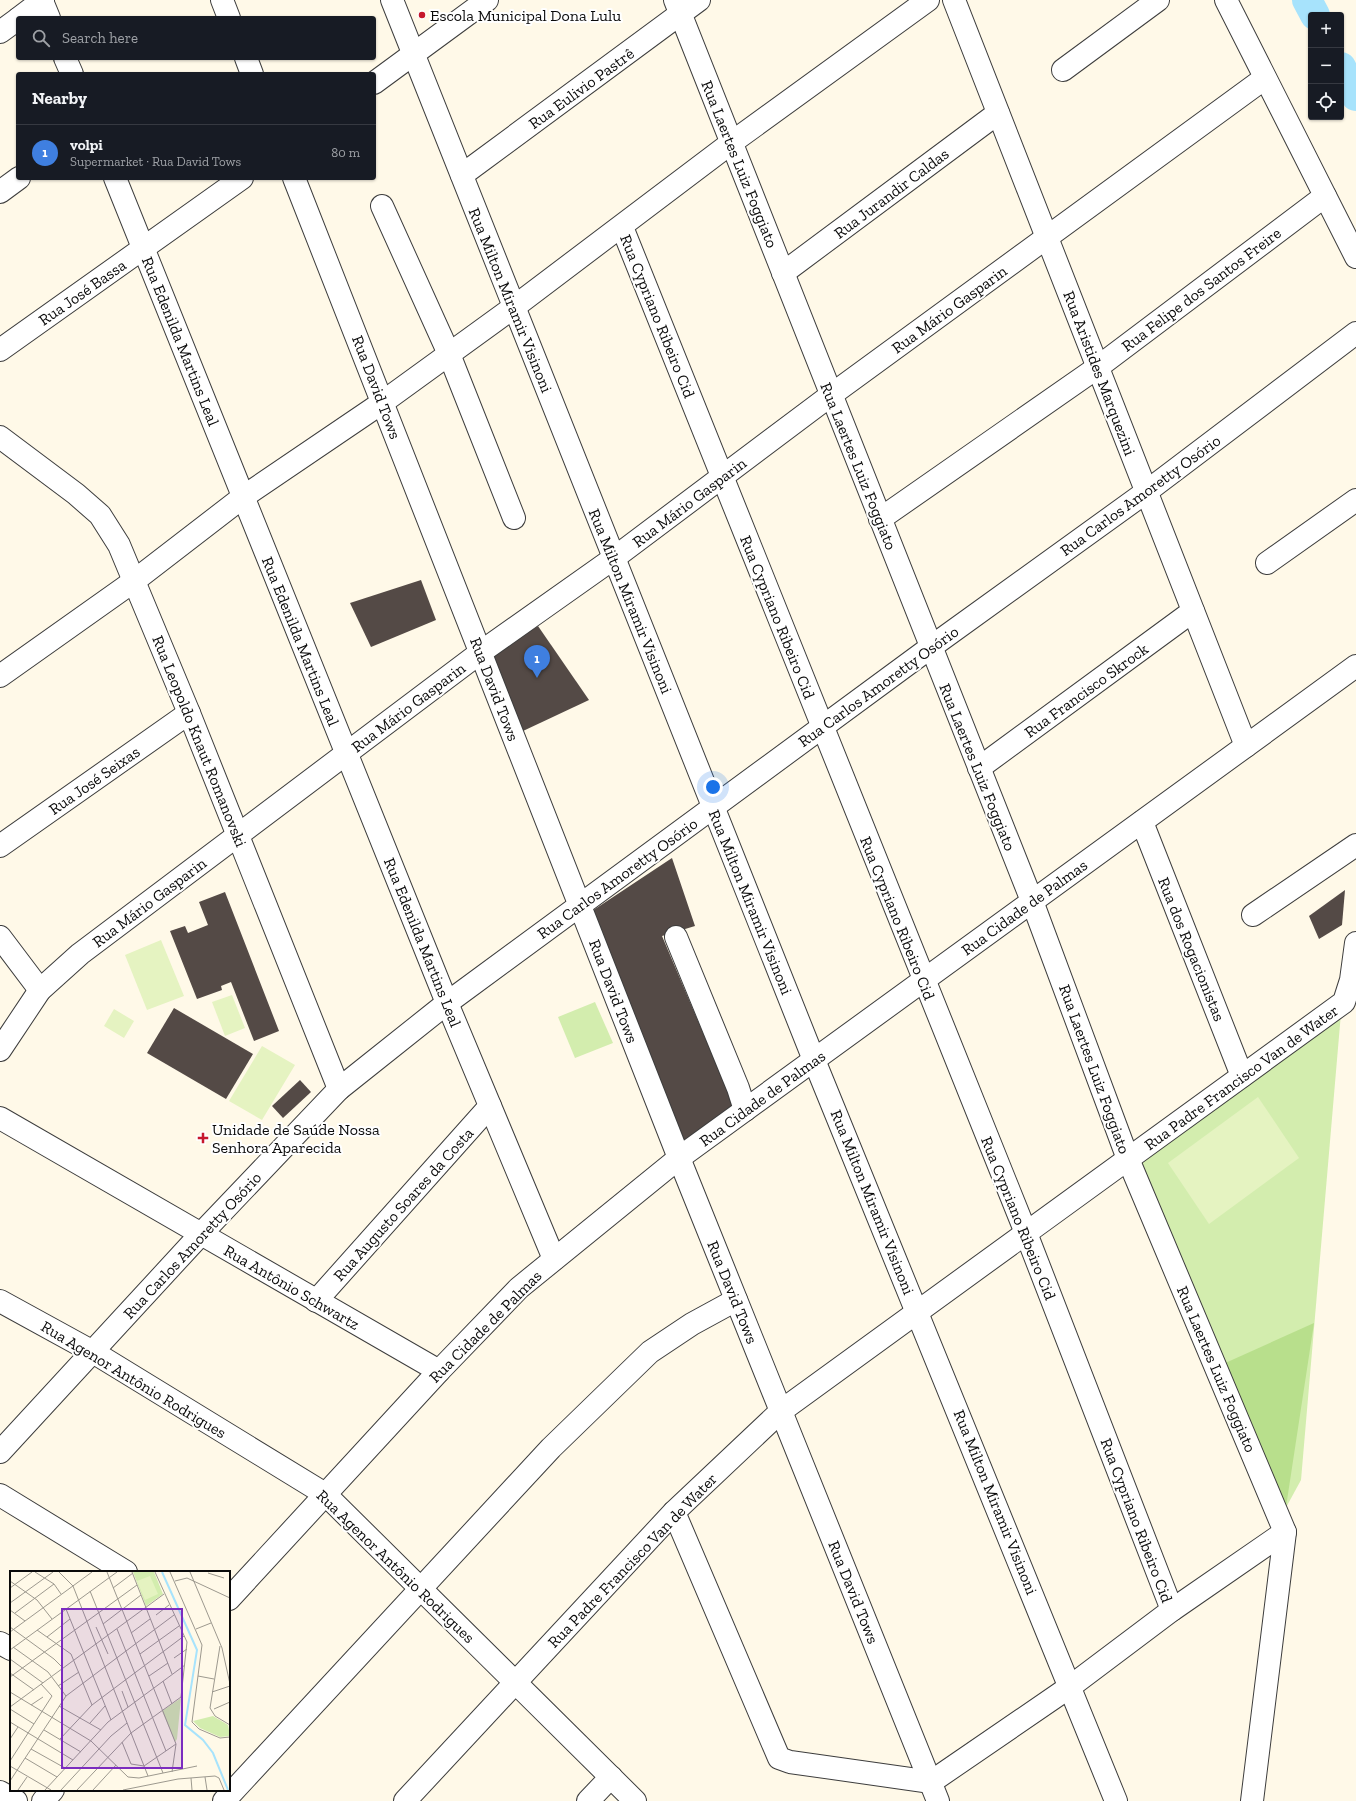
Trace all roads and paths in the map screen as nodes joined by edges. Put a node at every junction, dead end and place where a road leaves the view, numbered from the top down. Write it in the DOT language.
graph roads {
  1 [pos="222,0"];
  2 [pos="392,0"];
  3 [pos="487,0"];
  4 [pos="699,0"];
  5 [pos="928,0"];
  6 [pos="954,0"];
  7 [pos="1158,0"];
  8 [pos="1226,0"];
  9 [pos="45,6"];
  10 [pos="678,7"];
  11 [pos="22,16"];
  12 [pos="228,16"];
  13 [pos="16,20"];
  14 [pos="0,32"];
  15 [pos="414,54"];
  16 [pos="66,60"];
  17 [pos="247,60"];
  18 [pos="1063,70"];
  19 [pos="71,72"];
  20 [pos="251,72"];
  21 [pos="1266,78"];
  22 [pos="376,82"];
  23 [pos="998,113"];
  24 [pos="731,143"];
  25 [pos="462,175"];
  26 [pos="16,180"];
  27 [pos="116,180"];
  28 [pos="239,180"];
  29 [pos="295,180"];
  30 [pos="0,192"];
  31 [pos="1325,196"];
  32 [pos="382,206"];
  33 [pos="622,227"];
  34 [pos="1047,238"];
  35 [pos="144,248"];
  36 [pos="1356,257"];
  37 [pos="783,273"];
  38 [pos="514,307"];
  39 [pos="1356,333"];
  40 [pos="0,350"];
  41 [pos="449,354"];
  42 [pos="1098,367"];
  43 [pos="831,395"];
  44 [pos="383,402"];
  45 [pos="0,437"];
  46 [pos="722,478"];
  47 [pos="1146,492"];
  48 [pos="243,497"];
  49 [pos="1356,500"];
  50 [pos="514,518"];
  51 [pos="880,519"];
  52 [pos="614,558"];
  53 [pos="1267,563"];
  54 [pos="134,581"];
  55 [pos="1193,612"];
  56 [pos="931,647"];
  57 [pos="481,652"];
  58 [pos="1356,666"];
  59 [pos="1,673"];
  60 [pos="189,713"];
  61 [pos="822,727"];
  62 [pos="1246,746"];
  63 [pos="347,753"];
  64 [pos="979,768"];
  65 [pos="713,807"];
  66 [pos="1142,822"];
  67 [pos="238,835"];
  68 [pos="1356,845"];
  69 [pos="0,846"];
  70 [pos="1032,901"];
  71 [pos="580,906"];
  72 [pos="1253,915"];
  73 [pos="0,937"];
  74 [pos="676,937"];
  75 [pos="1356,943"];
  76 [pos="923,981"];
  77 [pos="40,990"];
  78 [pos="447,1003"];
  79 [pos="0,1050"];
  80 [pos="814,1060"];
  81 [pos="1242,1076"];
  82 [pos="339,1089"];
  83 [pos="490,1106"];
  84 [pos="745,1110"];
  85 [pos="0,1118"];
  86 [pos="679,1158"];
  87 [pos="1128,1159"];
  88 [pos="1026,1233"];
  89 [pos="200,1235"];
  90 [pos="554,1259"];
  91 [pos="736,1300"];
  92 [pos="0,1301"];
  93 [pos="316,1301"];
  94 [pos="918,1312"];
  95 [pos="93,1352"];
  96 [pos="439,1371"];
  97 [pos="781,1411"];
  98 [pos="0,1452"];
  99 [pos="0,1494"];
  100 [pos="326,1494"];
  101 [pos="674,1512"];
  102 [pos="1284,1532"];
  103 [pos="124,1571"];
  104 [pos="421,1590"];
  105 [pos="230,1598"];
  106 [pos="1172,1610"];
  107 [pos="0,1643"];
  108 [pos="10,1648"];
  109 [pos="516,1681"];
  110 [pos="1071,1686"];
  111 [pos="611,1777"];
  112 [pos="52,1791"];
  113 [pos="0,1792"];
  114 [pos="935,1792"];
  115 [pos="16,1801"];
  116 [pos="43,1801"];
  117 [pos="224,1801"];
  118 [pos="405,1801"];
  119 [pos="588,1801"];
  120 [pos="635,1801"];
  121 [pos="1116,1801"];
  122 [pos="1252,1801"];
  1 -- 12 [label="street"];
  2 -- 15 [label="street, Rua Milton Miramir Visinoni"];
  3 -- 15 [label="street"];
  4 -- 10 [label="street, Rua Eulivio Pastrê"];
  5 -- 24 [label="street"];
  6 -- 23 [label="street, Rua Aristides Marquezini"];
  7 -- 18 [label="street"];
  8 -- 21 [label="street"];
  9 -- 11 [label="street"];
  10 -- 24 [label="street, Rua Laertes Luiz Foggiato"];
  10 -- 25 [label="street, Rua Eulivio Pastrê"];
  13 -- 14 [label="street"];
  15 -- 22 [label="street"];
  15 -- 25 [label="street, Rua Milton Miramir Visinoni"];
  16 -- 19 [label="street"];
  17 -- 20 [label="street"];
  21 -- 31 [label="street"];
  21 -- 34 [label="street, Rua Mário Gasparin"];
  23 -- 34 [label="street, Rua Aristides Marquezini"];
  23 -- 37 [label="street, Rua Jurandir Caldas"];
  24 -- 33 [label="street"];
  24 -- 37 [label="street, Rua Laertes Luiz Foggiato"];
  25 -- 38 [label="street, Rua Milton Miramir Visinoni"];
  26 -- 30 [label="street"];
  27 -- 35 [label="street, Rua Edenilda Martins Leal"];
  28 -- 35 [label="street, Rua José Bassa"];
  29 -- 44 [label="street, Rua David Tows"];
  31 -- 36 [label="street"];
  31 -- 42 [label="street, Rua Felipe dos Santos Freire"];
  32 -- 41 [label="street"];
  33 -- 38 [label="street"];
  33 -- 46 [label="street, Rua Cypriano Ribeiro Cid"];
  34 -- 42 [label="street, Rua Aristides Marquezini"];
  34 -- 43 [label="street, Rua Mário Gasparin"];
  35 -- 40 [label="street, Rua José Bassa"];
  35 -- 48 [label="street, Rua Edenilda Martins Leal"];
  37 -- 43 [label="street, Rua Laertes Luiz Foggiato"];
  38 -- 41 [label="street"];
  38 -- 52 [label="street, Rua Milton Miramir Visinoni"];
  39 -- 47 [label="street, Rua Carlos Amoretty Osório"];
  41 -- 44 [label="street"];
  41 -- 50 [label="street"];
  42 -- 47 [label="street, Rua Aristides Marquezini"];
  42 -- 51 [label="street, Rua Felipe dos Santos Freire"];
  43 -- 46 [label="street, Rua Mário Gasparin"];
  43 -- 51 [label="street, Rua Laertes Luiz Foggiato"];
  44 -- 48 [label="street"];
  44 -- 57 [label="street, Rua David Tows"];
  45 -- 54 [label="street, Rua Leopoldo Knaut Romanovski"];
  46 -- 52 [label="street, Rua Mário Gasparin"];
  46 -- 61 [label="street, Rua Cypriano Ribeiro Cid"];
  47 -- 55 [label="street, Rua Aristides Marquezini"];
  47 -- 56 [label="street, Rua Carlos Amoretty Osório"];
  48 -- 54 [label="street"];
  48 -- 63 [label="street, Rua Edenilda Martins Leal"];
  49 -- 53 [label="street"];
  51 -- 56 [label="street, Rua Laertes Luiz Foggiato"];
  52 -- 57 [label="street, Rua Mário Gasparin"];
  52 -- 65 [label="street, Rua Milton Miramir Visinoni"];
  54 -- 59 [label="street"];
  54 -- 60 [label="street, Rua Leopoldo Knaut Romanovski"];
  55 -- 62 [label="street, Rua Aristides Marquezini"];
  55 -- 64 [label="street, Rua Francisco Skrock"];
  56 -- 61 [label="street, Rua Carlos Amoretty Osório"];
  56 -- 64 [label="street, Rua Laertes Luiz Foggiato"];
  57 -- 63 [label="street, Rua Mário Gasparin"];
  57 -- 71 [label="street, Rua David Tows"];
  58 -- 62 [label="street, Rua Cidade de Palmas"];
  60 -- 67 [label="street, Rua Leopoldo Knaut Romanovski"];
  60 -- 69 [label="street, Rua José Seixas"];
  61 -- 65 [label="street, Rua Carlos Amoretty Osório"];
  61 -- 76 [label="street, Rua Cypriano Ribeiro Cid"];
  62 -- 66 [label="street, Rua Cidade de Palmas"];
  63 -- 67 [label="street, Rua Mário Gasparin"];
  63 -- 78 [label="street, Rua Edenilda Martins Leal"];
  64 -- 70 [label="street, Rua Laertes Luiz Foggiato"];
  65 -- 71 [label="street, Rua Carlos Amoretty Osório"];
  65 -- 80 [label="street, Rua Milton Miramir Visinoni"];
  66 -- 70 [label="street, Rua Cidade de Palmas"];
  66 -- 81 [label="street, Rua dos Rogacionistas"];
  67 -- 77 [label="street, Rua Mário Gasparin"];
  67 -- 82 [label="street, Rua Leopoldo Knaut Romanovski"];
  68 -- 72 [label="street"];
  70 -- 76 [label="street, Rua Cidade de Palmas"];
  70 -- 87 [label="street, Rua Laertes Luiz Foggiato"];
  71 -- 78 [label="street, Rua Carlos Amoretty Osório"];
  71 -- 86 [label="street, Rua David Tows"];
  73 -- 77 [label="street"];
  74 -- 84 [label="street"];
  75 -- 81 [label="street, Rua Padre Francisco Van de Water"];
  76 -- 80 [label="street, Rua Cidade de Palmas"];
  76 -- 88 [label="street, Rua Cypriano Ribeiro Cid"];
  77 -- 79 [label="street, Rua Mário Gasparin"];
  78 -- 82 [label="street, Rua Carlos Amoretty Osório"];
  78 -- 83 [label="street, Rua Edenilda Martins Leal"];
  80 -- 84 [label="street, Rua Cidade de Palmas"];
  80 -- 94 [label="street, Rua Milton Miramir Visinoni"];
  81 -- 87 [label="street, Rua Padre Francisco Van de Water"];
  82 -- 89 [label="street, Rua Carlos Amoretty Osório"];
  83 -- 90 [label="street, Rua Edenilda Martins Leal"];
  83 -- 93 [label="street, Rua Augusto Soares da Costa"];
  84 -- 86 [label="street, Rua Cidade de Palmas"];
  85 -- 89 [label="street, Rua Antônio Schwartz"];
  86 -- 90 [label="street, Rua Cidade de Palmas"];
  86 -- 91 [label="street, Rua David Tows"];
  87 -- 88 [label="street, Rua Padre Francisco Van de Water"];
  87 -- 102 [label="street, Rua Laertes Luiz Foggiato"];
  88 -- 94 [label="street, Rua Padre Francisco Van de Water"];
  88 -- 106 [label="street, Rua Cypriano Ribeiro Cid"];
  89 -- 93 [label="street, Rua Antônio Schwartz"];
  89 -- 95 [label="street, Rua Carlos Amoretty Osório"];
  90 -- 96 [label="street, Rua Cidade de Palmas"];
  91 -- 97 [label="street, Rua David Tows"];
  91 -- 104 [label="street"];
  92 -- 95 [label="street, Rua Agenor Antônio Rodrigues"];
  93 -- 96 [label="street, Rua Antônio Schwartz"];
  94 -- 97 [label="street, Rua Padre Francisco Van de Water"];
  94 -- 110 [label="street, Rua Milton Miramir Visinoni"];
  95 -- 98 [label="street, Rua Carlos Amoretty Osório"];
  95 -- 100 [label="street, Rua Agenor Antônio Rodrigues"];
  96 -- 100 [label="street, Rua Cidade de Palmas"];
  97 -- 101 [label="street, Rua Padre Francisco Van de Water"];
  97 -- 114 [label="street, Rua David Tows"];
  99 -- 103 [label="street"];
  100 -- 104 [label="street, Rua Agenor Antônio Rodrigues"];
  100 -- 105 [label="street, Rua Cidade de Palmas"];
  101 -- 109 [label="street, Rua Padre Francisco Van de Water"];
  101 -- 114 [label="street"];
  102 -- 106 [label="street"];
  102 -- 122 [label="street"];
  104 -- 109 [label="street, Rua Agenor Antônio Rodrigues"];
  104 -- 117 [label="street"];
  106 -- 110 [label="street"];
  107 -- 108 [label="street"];
  109 -- 111 [label="street, Rua Agenor Antônio Rodrigues"];
  109 -- 118 [label="street, Rua Padre Francisco Van de Water"];
  110 -- 114 [label="street"];
  110 -- 121 [label="street, Rua Milton Miramir Visinoni"];
  111 -- 119 [label="street"];
  111 -- 120 [label="street, Rua Agenor Antônio Rodrigues"];
  112 -- 116 [label="street"];
  113 -- 115 [label="street"];
}
